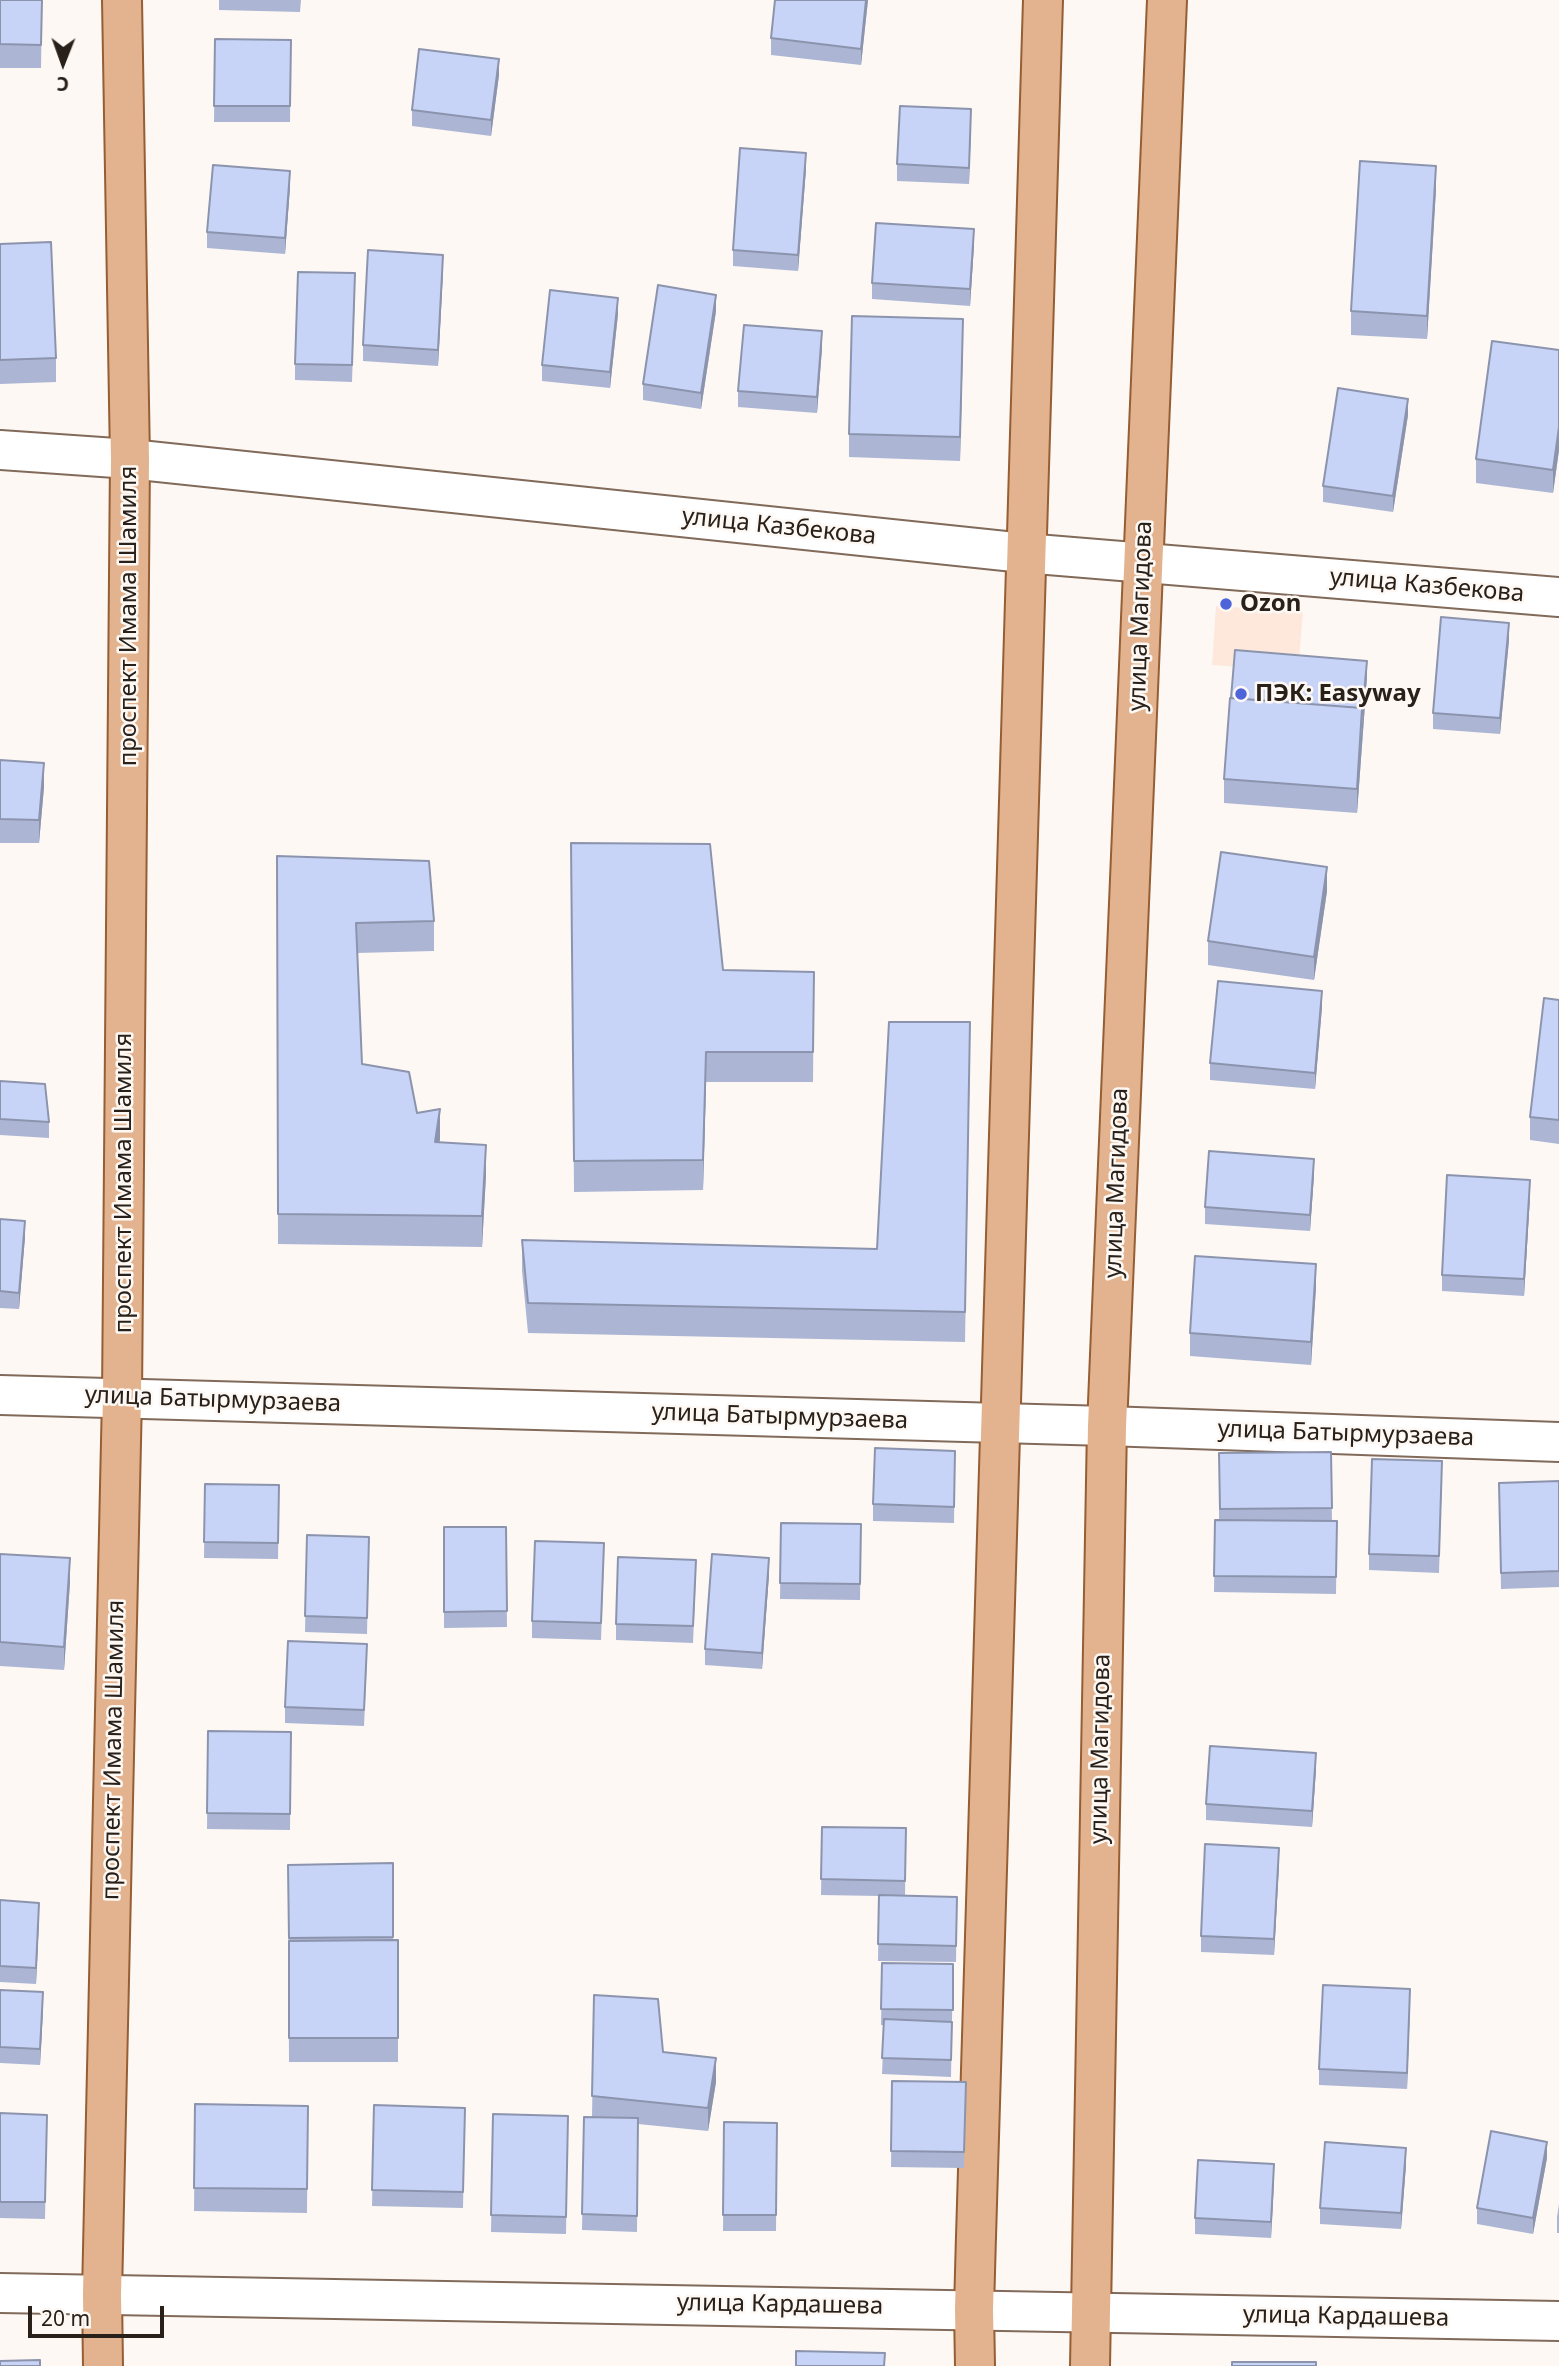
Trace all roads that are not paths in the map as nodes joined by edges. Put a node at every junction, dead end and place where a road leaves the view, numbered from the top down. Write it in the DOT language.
graph roads {
  1 [pos="122,0"];
  2 [pos="1043,0"];
  3 [pos="1167,0"];
  4 [pos="0,450"];
  5 [pos="130,459"];
  6 [pos="1024,553"];
  7 [pos="1144,562"];
  8 [pos="1559,597"];
  9 [pos="0,1395"];
  10 [pos="122,1397"];
  11 [pos="998,1424"];
  12 [pos="1107,1426"];
  13 [pos="1559,1442"];
  14 [pos="0,2292"];
  15 [pos="102,2294"];
  16 [pos="974,2309"];
  17 [pos="1091,2312"];
  18 [pos="1559,2321"];
  19 [pos="103,2366"];
  20 [pos="975,2366"];
  21 [pos="1090,2366"];
  1 -- 5 [label="main road, проспект Имама Шамиля"];
  2 -- 6 [label="main road"];
  3 -- 7 [label="main road, улица Магидова"];
  4 -- 5 [label="street, улица Казбекова"];
  5 -- 6 [label="street, улица Казбекова"];
  5 -- 10 [label="main road, проспект Имама Шамиля"];
  6 -- 7 [label="street, улица Казбекова"];
  6 -- 11 [label="main road"];
  7 -- 8 [label="street, улица Казбекова"];
  7 -- 12 [label="main road, улица Магидова"];
  9 -- 10 [label="street, улица Батырмурзаева"];
  10 -- 11 [label="street, улица Батырмурзаева"];
  10 -- 15 [label="main road, проспект Имама Шамиля"];
  11 -- 12 [label="street, улица Батырмурзаева"];
  11 -- 16 [label="main road"];
  12 -- 13 [label="street, улица Батырмурзаева"];
  12 -- 17 [label="main road, улица Магидова"];
  14 -- 15 [label="street, улица Кардашева"];
  15 -- 16 [label="street, улица Кардашева"];
  15 -- 19 [label="main road, проспект Имама Шамиля"];
  16 -- 17 [label="street, улица Кардашева"];
  16 -- 20 [label="main road"];
  17 -- 18 [label="street, улица Кардашева"];
  17 -- 21 [label="main road, улица Магидова"];
}
